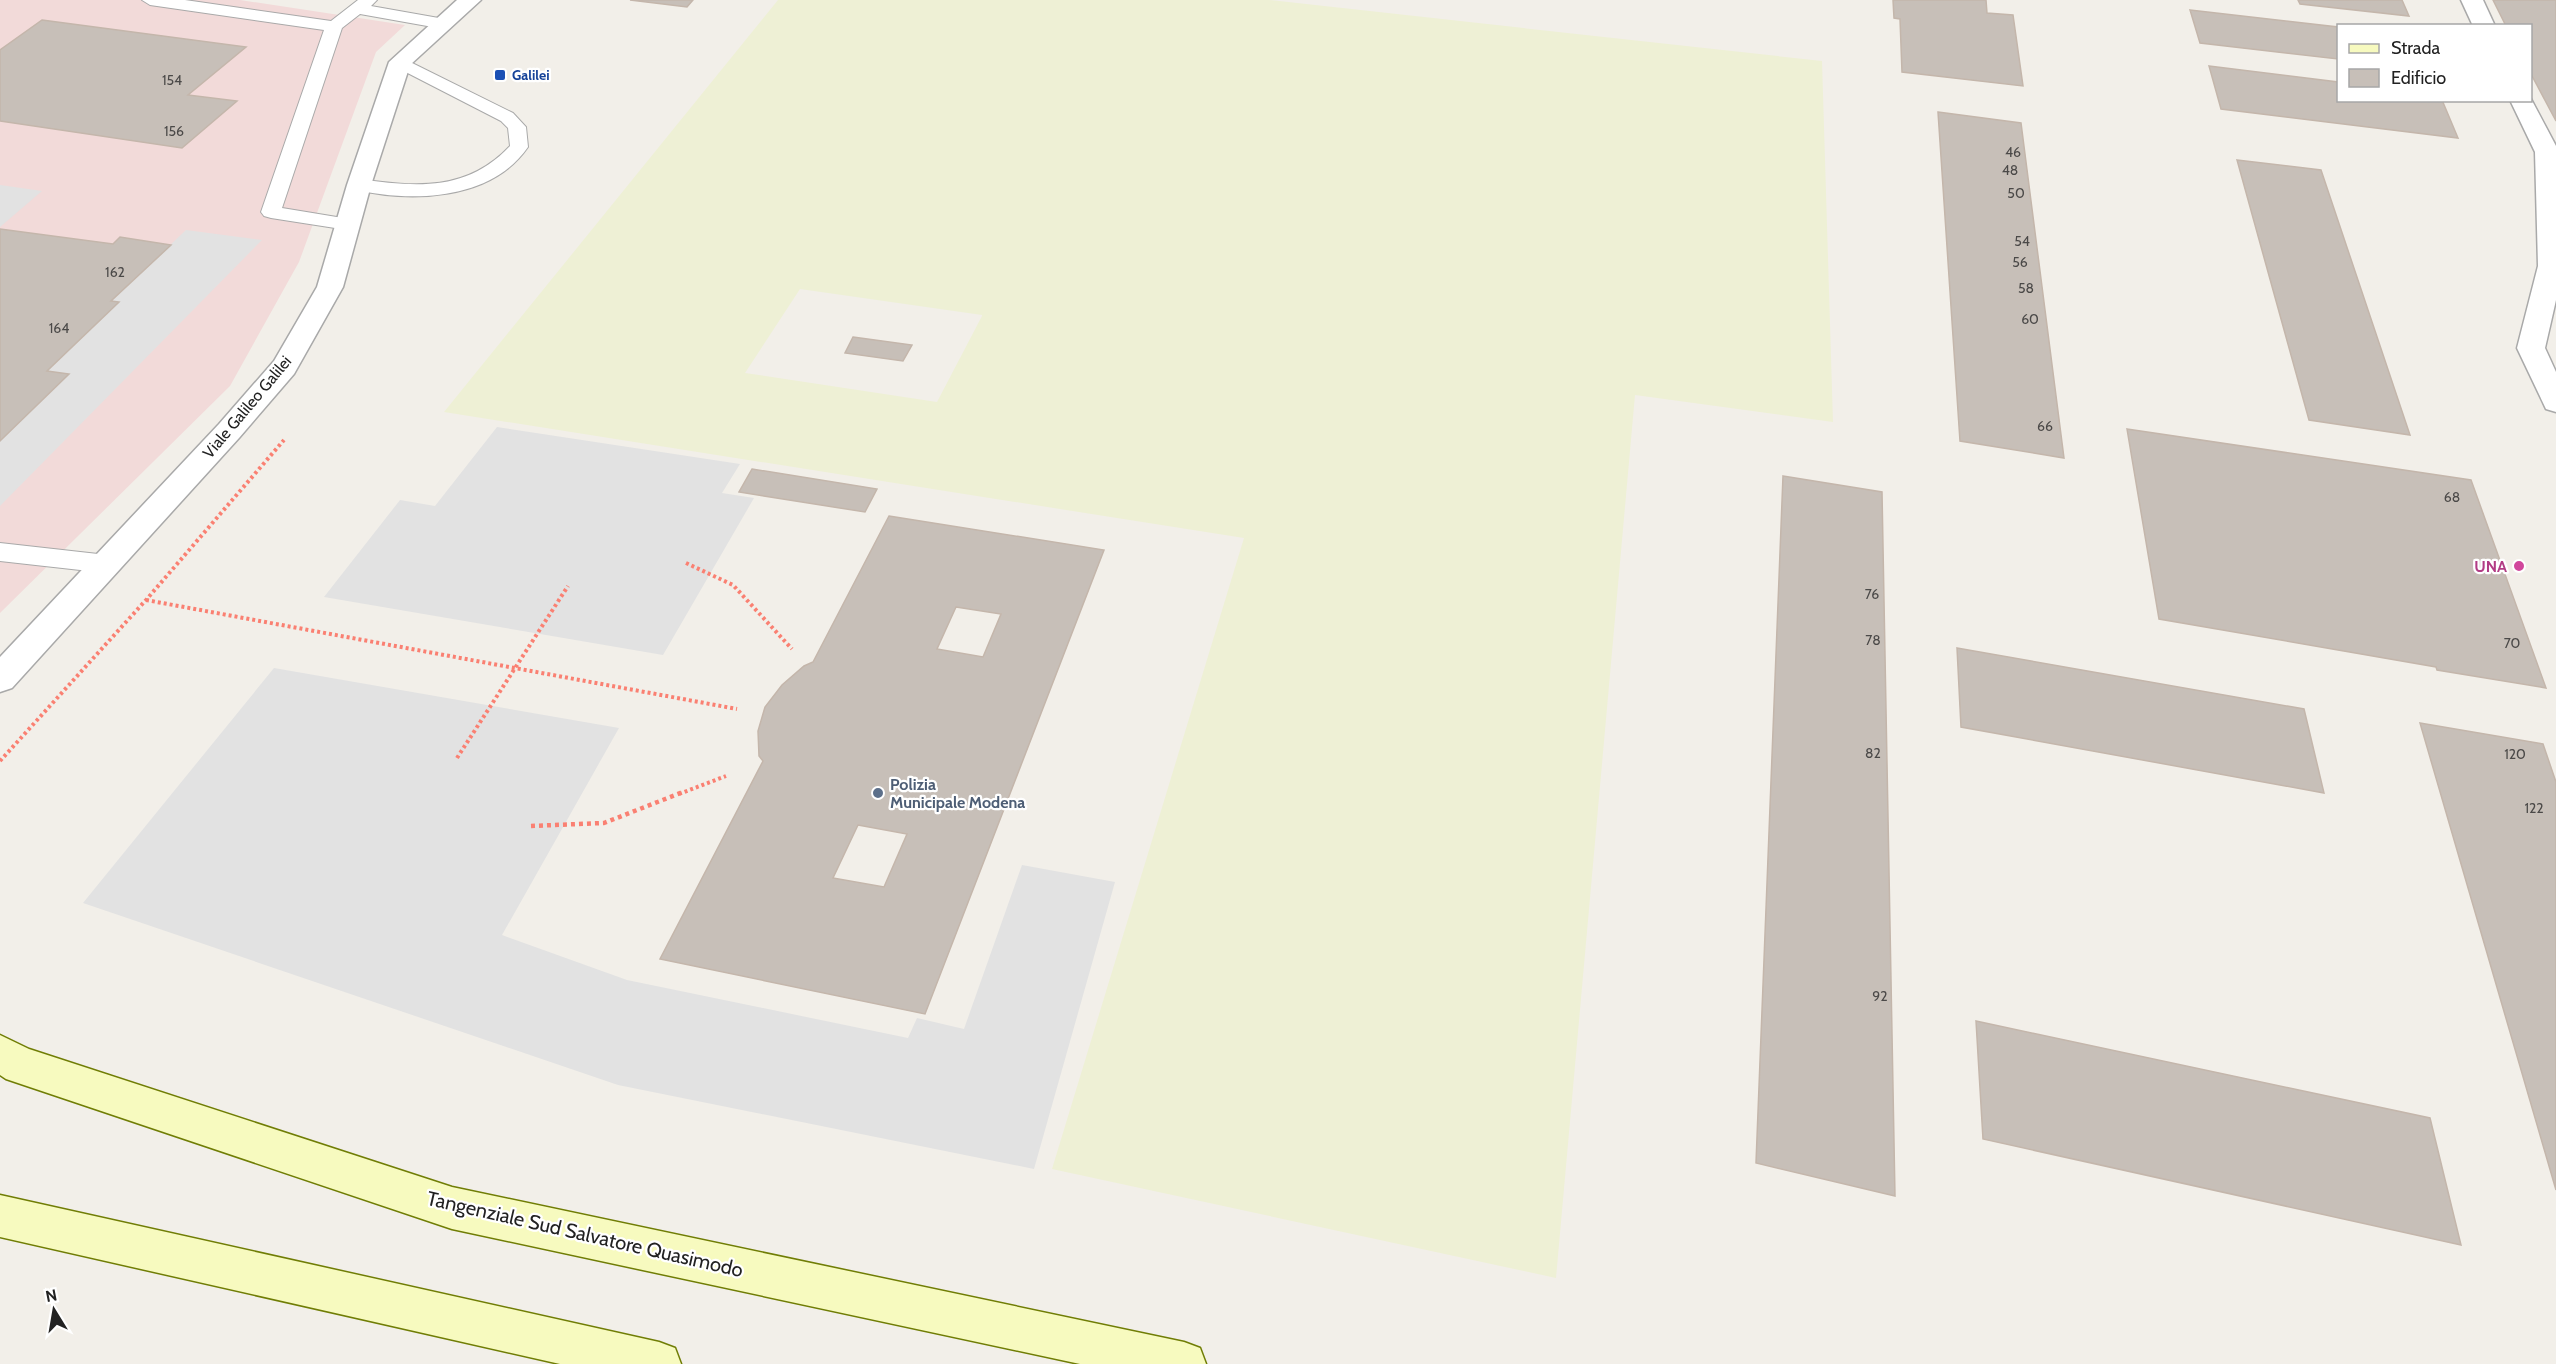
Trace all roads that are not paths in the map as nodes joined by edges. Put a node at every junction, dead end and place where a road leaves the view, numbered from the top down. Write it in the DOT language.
graph roads {
  1 [pos="150,0"];
  2 [pos="470,0"];
  3 [pos="2472,0"];
  4 [pos="363,5"];
  5 [pos="444,24"];
  6 [pos="2483,24"];
  7 [pos="334,26"];
  8 [pos="400,62"];
  9 [pos="2522,102"];
  10 [pos="359,185"];
  11 [pos="348,224"];
  12 [pos="2554,266"];
  13 [pos="2556,402"];
  14 [pos="0,552"];
  15 [pos="106,564"];
  16 [pos="2,679"];
  17 [pos="0,1054"];
  18 [pos="0,1216"];
  19 [pos="659,1364"];
  20 [pos="1184,1364"];
  1 -- 7 [label="lane"];
  2 -- 5 [label="street"];
  3 -- 6 [label="street"];
  4 -- 5 [label="lane"];
  4 -- 7 [label="lane"];
  5 -- 8 [label="street"];
  7 -- 11 [label="lane"];
  8 -- 10 [label="street, Viale Galileo Galilei"];
  8 -- 10 [label="lane"];
  9 -- 12 [label="street"];
  10 -- 11 [label="street, Viale Galileo Galilei"];
  11 -- 15 [label="street, Viale Galileo Galilei"];
  12 -- 13 [label="street"];
  14 -- 15 [label="lane"];
  15 -- 16 [label="street, Viale Galileo Galilei"];
  17 -- 20 [label="main road, Tangenziale Sud Salvatore Quasimodo"];
  18 -- 19 [label="main road"];
}
